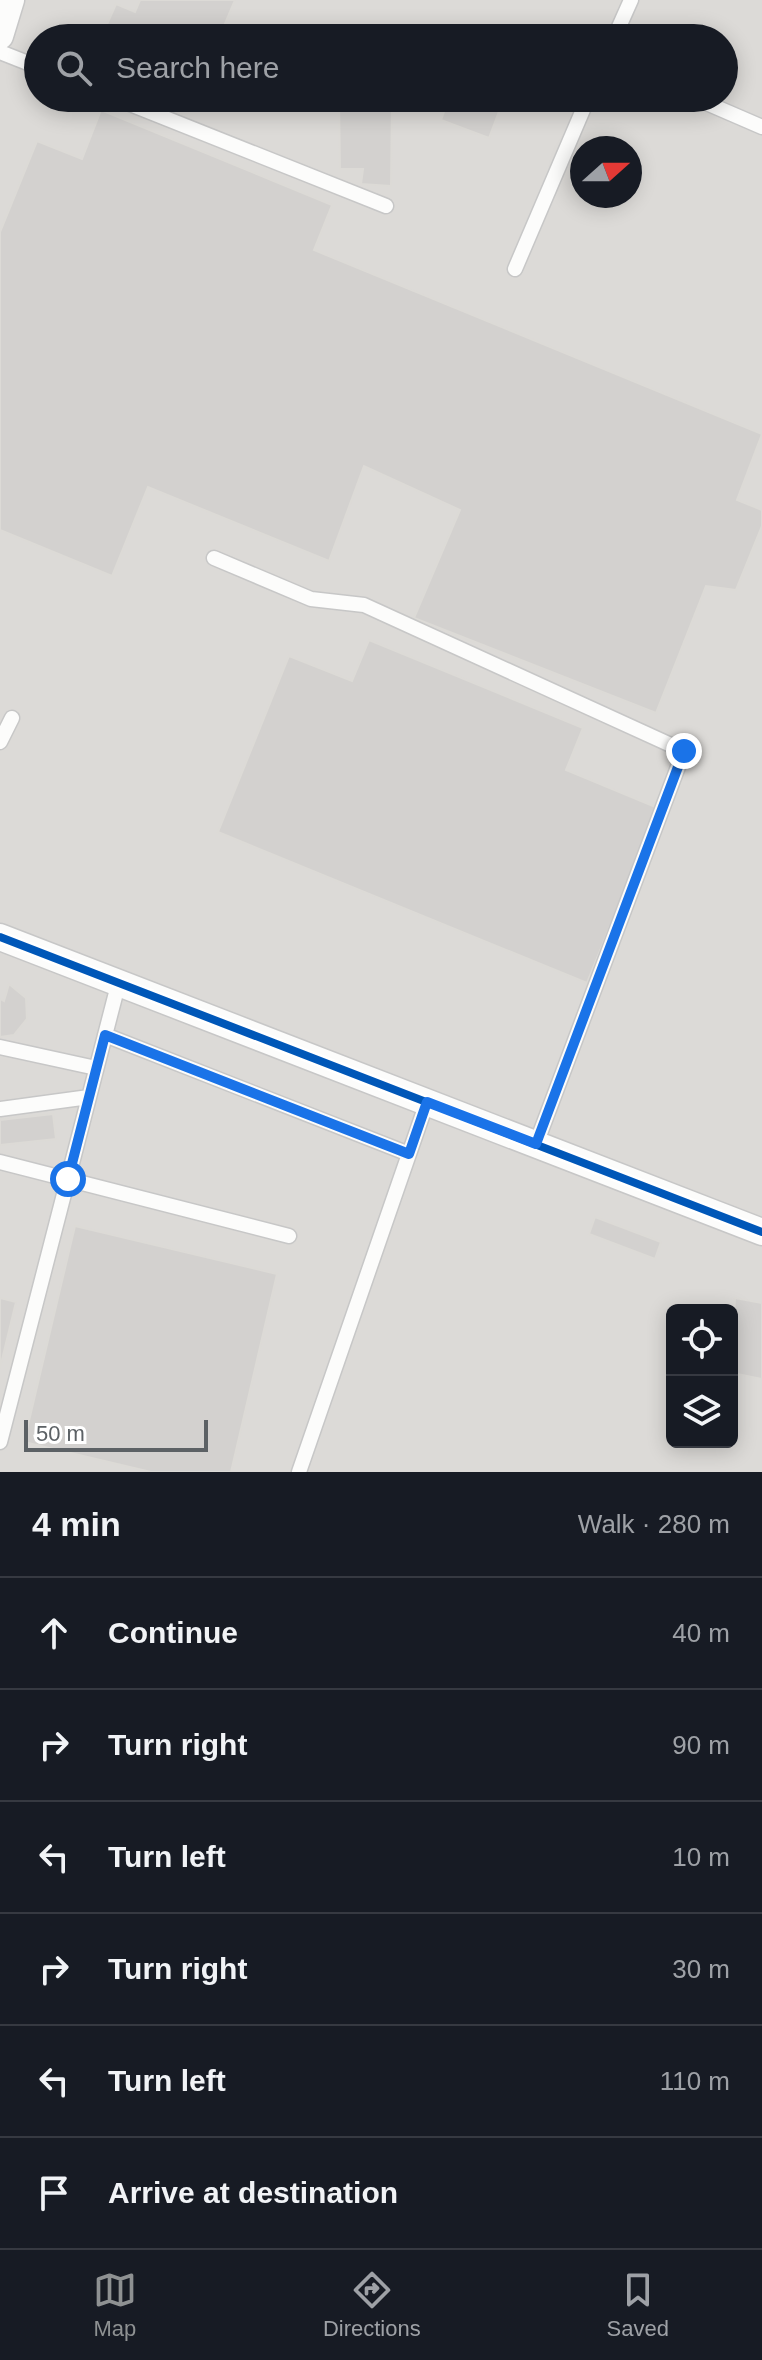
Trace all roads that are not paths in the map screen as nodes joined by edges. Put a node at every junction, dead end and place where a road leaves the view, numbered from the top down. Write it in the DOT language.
graph roads {
  1 [pos="11,0"];
  2 [pos="631,0"];
  3 [pos="620,24"];
  4 [pos="0,36"];
  5 [pos="0,52"];
  6 [pos="24,61"];
  7 [pos="150,112"];
  8 [pos="582,112"];
  9 [pos="727,112"];
  10 [pos="762,127"];
  11 [pos="386,206"];
  12 [pos="515,269"];
  13 [pos="214,558"];
  14 [pos="12,718"];
  15 [pos="0,742"];
  16 [pos="0,937"];
  17 [pos="118,985"];
  18 [pos="105,1035"];
  19 [pos="0,1047"];
  20 [pos="96,1068"];
  21 [pos="89,1097"];
  22 [pos="427,1102"];
  23 [pos="0,1109"];
  24 [pos="536,1144"];
  25 [pos="409,1154"];
  26 [pos="0,1162"];
  27 [pos="68,1179"];
  28 [pos="762,1232"];
  29 [pos="289,1236"];
  30 [pos="0,1442"];
  31 [pos="299,1472"];
  1 -- 4 [label="street"];
  2 -- 3 [label="lane"];
  5 -- 6 [label="lane"];
  7 -- 11 [label="lane"];
  8 -- 12 [label="lane"];
  9 -- 10 [label="lane"];
  13 -- 24 [label="lane"];
  14 -- 15 [label="lane"];
  16 -- 17 [label="street"];
  17 -- 18 [label="lane"];
  17 -- 22 [label="street"];
  18 -- 20 [label="lane"];
  18 -- 25 [label="lane"];
  19 -- 20 [label="lane"];
  20 -- 21 [label="lane"];
  21 -- 23 [label="lane"];
  21 -- 27 [label="lane"];
  22 -- 24 [label="street"];
  22 -- 25 [label="lane"];
  24 -- 28 [label="street"];
  25 -- 31 [label="lane"];
  26 -- 27 [label="lane"];
  27 -- 29 [label="lane"];
  27 -- 30 [label="lane"];
}
